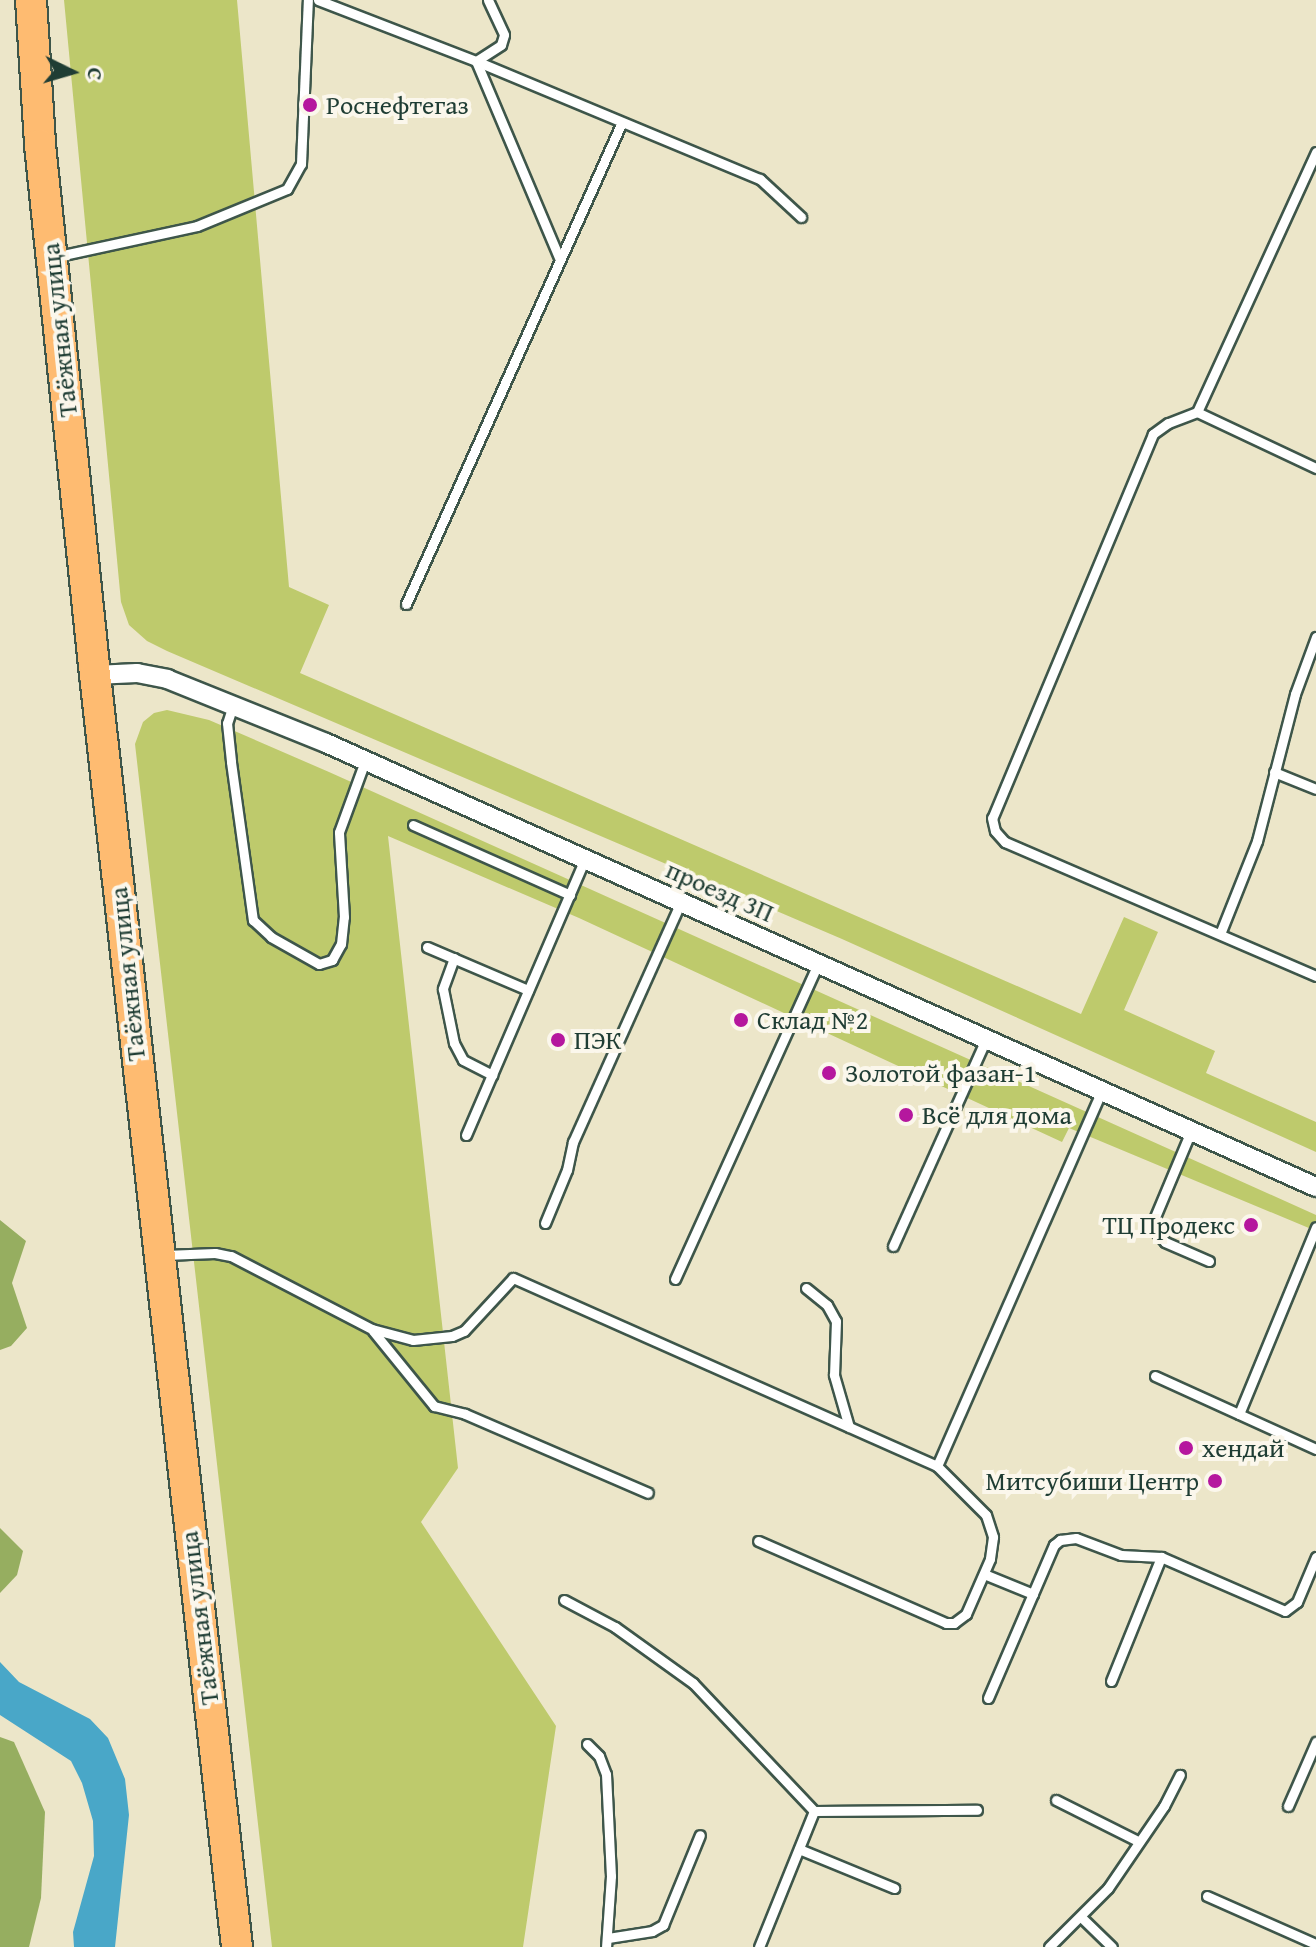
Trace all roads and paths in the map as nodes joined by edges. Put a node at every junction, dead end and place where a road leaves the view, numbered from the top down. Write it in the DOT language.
graph roads {
  1 [pos="31,0"];
  2 [pos="308,0"];
  3 [pos="318,0"];
  4 [pos="488,0"];
  5 [pos="476,61"];
  6 [pos="622,122"];
  7 [pos="1316,152"];
  8 [pos="801,217"];
  9 [pos="51,258"];
  10 [pos="560,260"];
  11 [pos="1197,412"];
  12 [pos="1316,468"];
  13 [pos="406,604"];
  14 [pos="1316,637"];
  15 [pos="95,675"];
  16 [pos="233,705"];
  17 [pos="365,761"];
  18 [pos="1274,772"];
  19 [pos="1316,789"];
  20 [pos="413,825"];
  21 [pos="585,859"];
  22 [pos="570,895"];
  23 [pos="681,902"];
  24 [pos="1220,934"];
  25 [pos="427,947"];
  26 [pos="454,958"];
  27 [pos="818,964"];
  28 [pos="1316,976"];
  29 [pos="528,990"];
  30 [pos="986,1039"];
  31 [pos="492,1075"];
  32 [pos="1102,1090"];
  33 [pos="1191,1131"];
  34 [pos="466,1135"];
  35 [pos="1316,1187"];
  36 [pos="545,1223"];
  37 [pos="1316,1227"];
  38 [pos="893,1246"];
  39 [pos="157,1256"];
  40 [pos="1209,1261"];
  41 [pos="675,1279"];
  42 [pos="806,1288"];
  43 [pos="372,1329"];
  44 [pos="1155,1376"];
  45 [pos="1239,1414"];
  46 [pos="849,1427"];
  47 [pos="1316,1449"];
  48 [pos="937,1466"];
  49 [pos="648,1493"];
  50 [pos="758,1541"];
  51 [pos="1161,1557"];
  52 [pos="1316,1557"];
  53 [pos="984,1574"];
  54 [pos="1033,1594"];
  55 [pos="564,1600"];
  56 [pos="1111,1681"];
  57 [pos="988,1698"];
  58 [pos="1316,1742"];
  59 [pos="587,1744"];
  60 [pos="1180,1775"];
  61 [pos="1056,1800"];
  62 [pos="1288,1806"];
  63 [pos="977,1810"];
  64 [pos="814,1811"];
  65 [pos="700,1835"];
  66 [pos="1138,1841"];
  67 [pos="799,1849"];
  68 [pos="894,1888"];
  69 [pos="1207,1896"];
  70 [pos="1081,1917"];
  71 [pos="607,1943"];
  72 [pos="1316,1944"];
  73 [pos="237,1947"];
  74 [pos="759,1947"];
  75 [pos="1049,1947"];
  76 [pos="1112,1947"];
  1 -- 9 [label="highway, Таёжная улица"];
  2 -- 9 [label="lane"];
  3 -- 5 [label="lane"];
  4 -- 5 [label="lane"];
  5 -- 6 [label="lane"];
  5 -- 10 [label="lane"];
  6 -- 8 [label="lane"];
  6 -- 10 [label="lane"];
  7 -- 11 [label="lane"];
  9 -- 15 [label="highway, Таёжная улица"];
  10 -- 13 [label="lane"];
  11 -- 12 [label="lane"];
  11 -- 24 [label="lane"];
  14 -- 18 [label="lane"];
  15 -- 16 [label="street, проезд 3П"];
  15 -- 39 [label="highway, Таёжная улица"];
  16 -- 17 [label="street, проезд 3П"];
  16 -- 17 [label="lane"];
  17 -- 21 [label="street, проезд 3П"];
  18 -- 19 [label="lane"];
  18 -- 24 [label="lane"];
  20 -- 22 [label="lane"];
  21 -- 22 [label="lane"];
  21 -- 23 [label="street, проезд 3П"];
  22 -- 29 [label="lane"];
  23 -- 27 [label="street, проезд 3П"];
  23 -- 36 [label="lane"];
  24 -- 28 [label="lane"];
  25 -- 26 [label="lane"];
  26 -- 29 [label="lane"];
  26 -- 31 [label="lane"];
  27 -- 30 [label="street, проезд 3П"];
  27 -- 41 [label="lane"];
  29 -- 31 [label="lane"];
  30 -- 32 [label="street, проезд 3П"];
  30 -- 38 [label="lane"];
  31 -- 34 [label="lane"];
  32 -- 33 [label="street, проезд 3П"];
  32 -- 48 [label="lane"];
  33 -- 35 [label="street, проезд 3П"];
  33 -- 40 [label="lane"];
  37 -- 45 [label="lane"];
  39 -- 43 [label="lane"];
  39 -- 73 [label="highway, Таёжная улица"];
  42 -- 46 [label="lane"];
  43 -- 46 [label="lane"];
  43 -- 49 [label="lane"];
  44 -- 45 [label="lane"];
  45 -- 47 [label="lane"];
  46 -- 48 [label="lane"];
  48 -- 53 [label="lane"];
  50 -- 53 [label="lane"];
  51 -- 52 [label="lane"];
  51 -- 54 [label="lane"];
  51 -- 56 [label="lane"];
  53 -- 54 [label="lane"];
  54 -- 57 [label="lane"];
  55 -- 64 [label="lane"];
  58 -- 62 [label="lane"];
  59 -- 71 [label="lane"];
  60 -- 66 [label="lane"];
  61 -- 66 [label="lane"];
  63 -- 64 [label="lane"];
  64 -- 67 [label="lane"];
  65 -- 71 [label="lane"];
  66 -- 70 [label="lane"];
  67 -- 68 [label="lane"];
  67 -- 74 [label="lane"];
  69 -- 72 [label="lane"];
  70 -- 75 [label="lane"];
  70 -- 76 [label="lane"];
}
